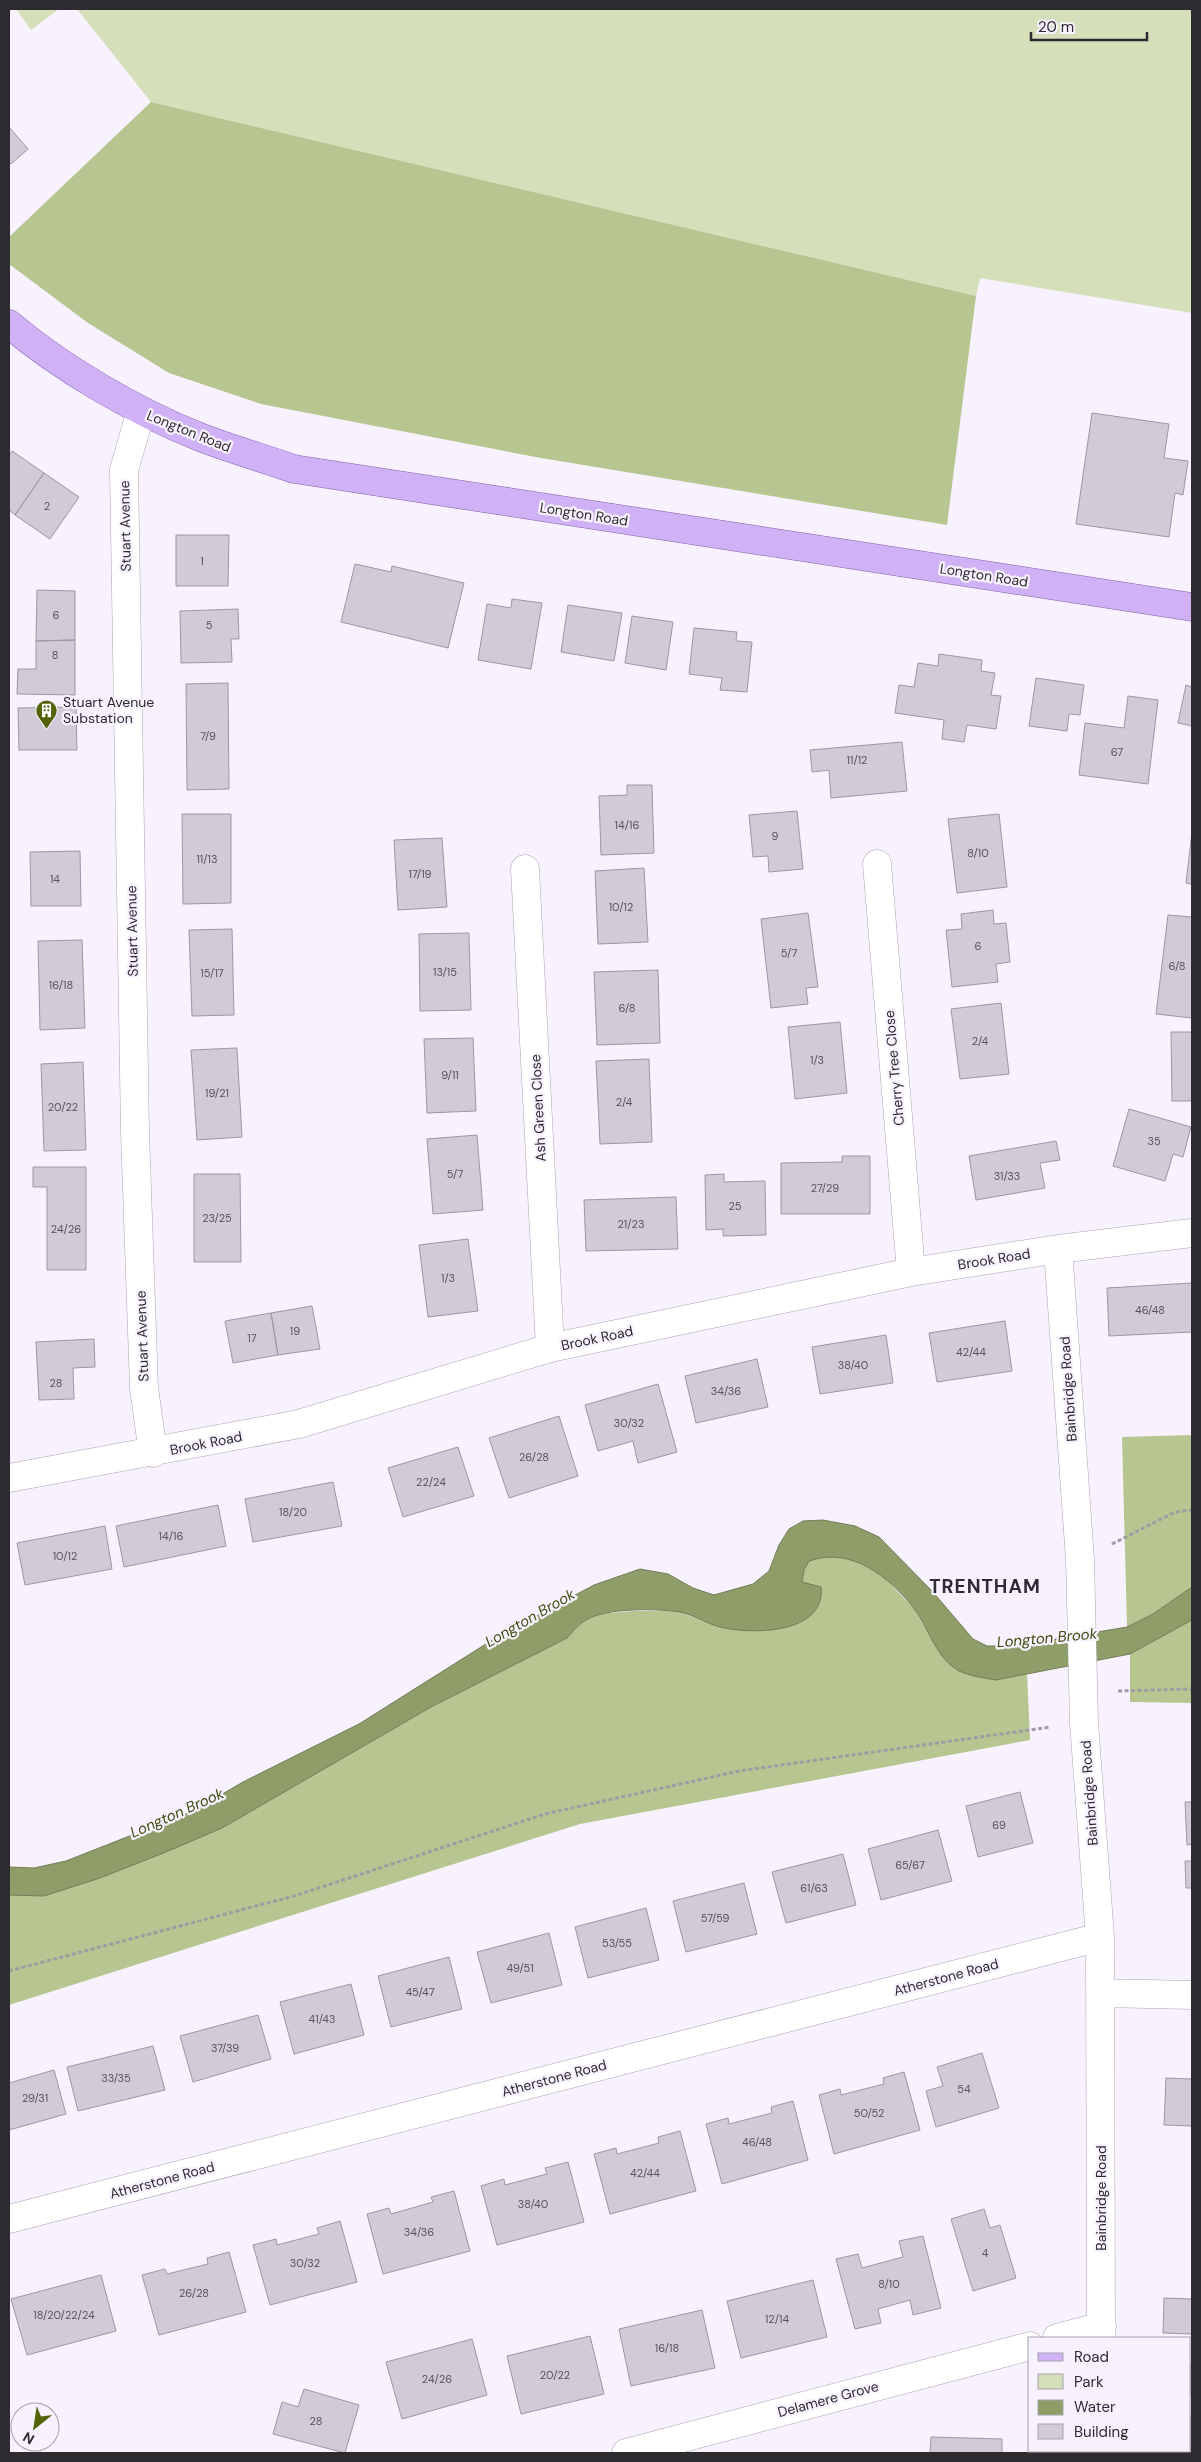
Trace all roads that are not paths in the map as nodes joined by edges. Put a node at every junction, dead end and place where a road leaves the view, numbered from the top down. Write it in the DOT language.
graph roads {
  1 [pos="9,324"];
  2 [pos="141,411"];
  3 [pos="1192,607"];
  4 [pos="877,864"];
  5 [pos="525,869"];
  6 [pos="1192,1233"];
  7 [pos="1058,1249"];
  8 [pos="911,1272"];
  9 [pos="550,1348"];
  10 [pos="153,1453"];
  11 [pos="9,1478"];
  12 [pos="1100,1937"];
  13 [pos="1101,1993"];
  14 [pos="1192,1995"];
  15 [pos="9,2219"];
  16 [pos="1101,2332"];
  17 [pos="1064,2337"];
  18 [pos="1028,2347"];
  19 [pos="626,2453"];
  1 -- 2 [label="main road, Longton Road"];
  2 -- 3 [label="main road, Longton Road"];
  2 -- 10 [label="street, Stuart Avenue"];
  4 -- 8 [label="street, Cherry Tree Close"];
  5 -- 9 [label="street, Ash Green Close"];
  6 -- 7 [label="street, Brook Road"];
  7 -- 8 [label="street, Brook Road"];
  7 -- 12 [label="street, Bainbridge Road"];
  8 -- 9 [label="street, Brook Road"];
  9 -- 10 [label="street, Brook Road"];
  10 -- 11 [label="street, Brook Road"];
  12 -- 13 [label="street, Bainbridge Road"];
  12 -- 15 [label="street, Atherstone Road"];
  13 -- 14 [label="street"];
  13 -- 16 [label="street, Bainbridge Road"];
  16 -- 17 [label="street"];
  18 -- 19 [label="street, Delamere Grove"];
}
